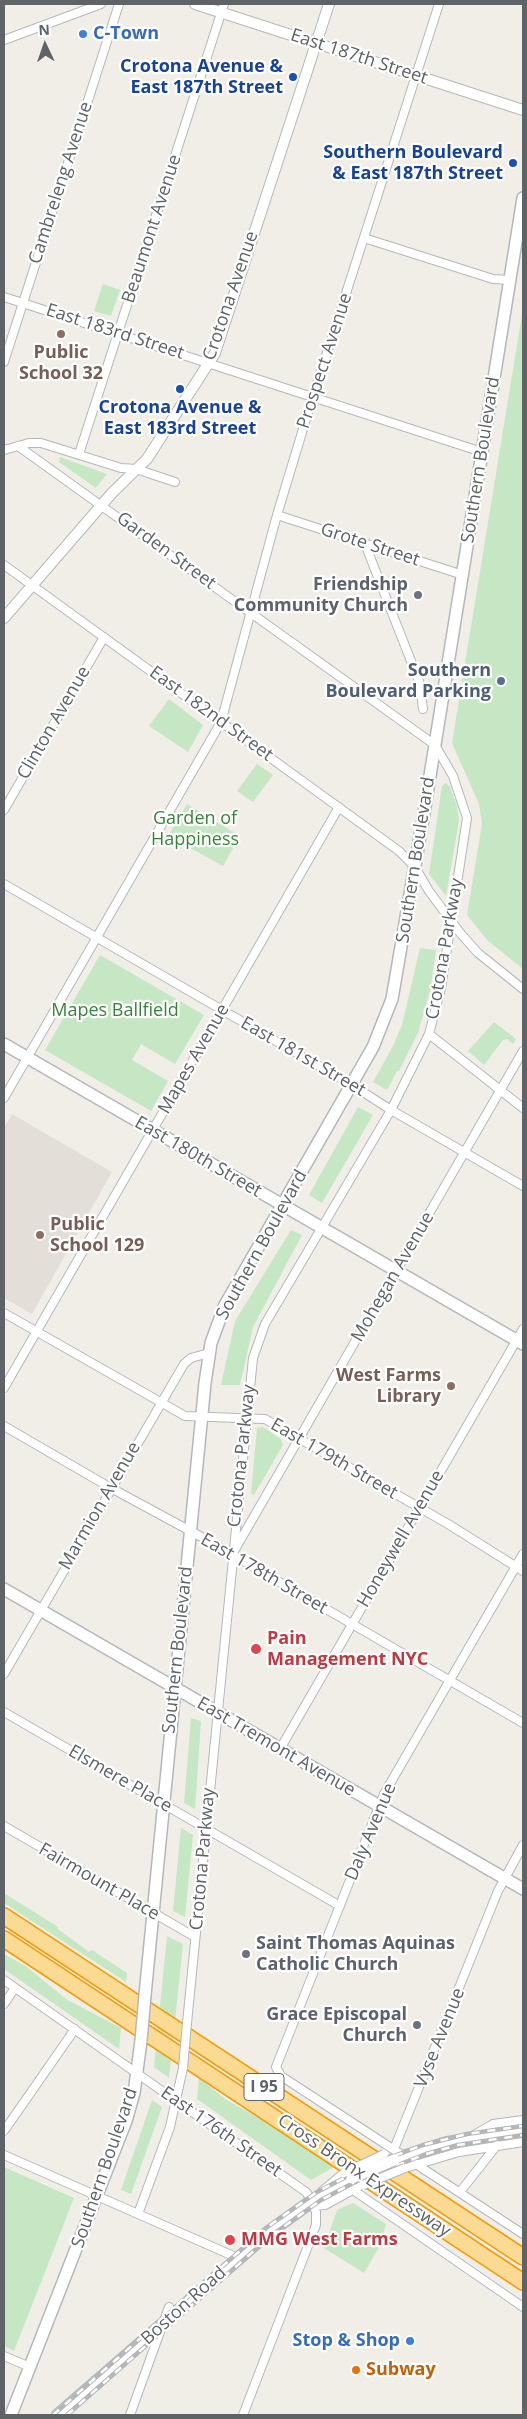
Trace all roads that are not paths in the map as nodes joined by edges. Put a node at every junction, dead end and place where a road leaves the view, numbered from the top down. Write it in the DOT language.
graph roads {
  1 [pos="97,4"];
  2 [pos="119,4"];
  3 [pos="195,4"];
  4 [pos="328,4"];
  5 [pos="439,4"];
  6 [pos="223,8"];
  7 [pos="4,40"];
  8 [pos="316,44"];
  9 [pos="417,76"];
  10 [pos="523,110"];
  11 [pos="523,198"];
  12 [pos="364,238"];
  13 [pos="510,280"];
  14 [pos="4,297"];
  15 [pos="23,303"];
  16 [pos="118,334"];
  17 [pos="4,362"];
  18 [pos="210,363"];
  19 [pos="313,396"];
  20 [pos="18,446"];
  21 [pos="4,450"];
  22 [pos="482,452"];
  23 [pos="79,454"];
  24 [pos="136,469"];
  25 [pos="175,482"];
  26 [pos="102,504"];
  27 [pos="277,514"];
  28 [pos="365,544"];
  29 [pos="4,565"];
  30 [pos="463,575"];
  31 [pos="32,585"];
  32 [pos="251,613"];
  33 [pos="4,618"];
  34 [pos="104,637"];
  35 [pos="423,710"];
  36 [pos="221,722"];
  37 [pos="435,745"];
  38 [pos="339,807"];
  39 [pos="4,810"];
  40 [pos="415,867"];
  41 [pos="4,884"];
  42 [pos="451,920"];
  43 [pos="97,938"];
  44 [pos="523,989"];
  45 [pos="222,1010"];
  46 [pos="429,1034"];
  47 [pos="4,1044"];
  48 [pos="523,1051"];
  49 [pos="28,1058"];
  50 [pos="352,1085"];
  51 [pos="501,1090"];
  52 [pos="4,1098"];
  53 [pos="523,1108"];
  54 [pos="390,1110"];
  55 [pos="153,1130"];
  56 [pos="465,1152"];
  57 [pos="523,1186"];
  58 [pos="283,1206"];
  59 [pos="320,1227"];
  60 [pos="397,1270"];
  61 [pos="4,1313"];
  62 [pos="523,1329"];
  63 [pos="36,1331"];
  64 [pos="520,1342"];
  65 [pos="209,1352"];
  66 [pos="4,1388"];
  67 [pos="161,1403"];
  68 [pos="201,1416"];
  69 [pos="246,1417"];
  70 [pos="4,1426"];
  71 [pos="299,1439"];
  72 [pos="111,1488"];
  73 [pos="419,1508"];
  74 [pos="190,1532"];
  75 [pos="523,1554"];
  76 [pos="232,1555"];
  77 [pos="520,1569"];
  78 [pos="4,1589"];
  79 [pos="40,1610"];
  80 [pos="352,1624"];
  81 [pos="4,1674"];
  82 [pos="451,1681"];
  83 [pos="174,1688"];
  84 [pos="4,1712"];
  85 [pos="217,1712"];
  86 [pos="523,1723"];
  87 [pos="280,1748"];
  88 [pos="163,1805"];
  89 [pos="379,1806"];
  90 [pos="4,1826"];
  91 [pos="205,1828"];
  92 [pos="523,1845"];
  93 [pos="504,1878"];
  94 [pos="523,1889"];
  95 [pos="340,1906"];
  96 [pos="153,1913"];
  97 [pos="4,1916"];
  98 [pos="195,1937"];
  99 [pos="4,1939"];
  100 [pos="4,1980"];
  101 [pos="15,1988"];
  102 [pos="4,2004"];
  103 [pos="75,2029"];
  104 [pos="137,2073"];
  105 [pos="177,2101"];
  106 [pos="523,2120"];
  107 [pos="4,2130"];
  108 [pos="523,2131"];
  109 [pos="468,2139"];
  110 [pos="523,2142"];
  111 [pos="497,2145"];
  112 [pos="4,2155"];
  113 [pos="400,2158"];
  114 [pos="416,2164"];
  115 [pos="350,2180"];
  116 [pos="460,2192"];
  117 [pos="97,2196"];
  118 [pos="313,2203"];
  119 [pos="138,2214"];
  120 [pos="523,2234"];
  121 [pos="523,2257"];
  122 [pos="238,2258"];
  123 [pos="523,2282"];
  124 [pos="169,2307"];
  125 [pos="523,2307"];
  126 [pos="164,2323"];
  127 [pos="4,2356"];
  128 [pos="30,2367"];
  129 [pos="11,2415"];
  130 [pos="58,2415"];
  131 [pos="130,2415"];
  132 [pos="243,2415"];
  1 -- 7 [label="street"];
  2 -- 15 [label="street, Cambreleng Avenue"];
  3 -- 6 [label="street, East 187th Street"];
  4 -- 8 [label="street, Crotona Avenue"];
  5 -- 9 [label="street, Prospect Avenue"];
  6 -- 8 [label="street, East 187th Street"];
  6 -- 16 [label="street, Beaumont Avenue"];
  8 -- 9 [label="street, East 187th Street"];
  8 -- 18 [label="street, Crotona Avenue"];
  9 -- 10 [label="street, East 187th Street"];
  9 -- 12 [label="street, Prospect Avenue"];
  11 -- 13 [label="main road, Southern Boulevard"];
  12 -- 13 [label="street"];
  12 -- 19 [label="street, Prospect Avenue"];
  13 -- 22 [label="main road, Southern Boulevard"];
  14 -- 15 [label="street, East 183rd Street"];
  15 -- 16 [label="street, East 183rd Street"];
  15 -- 17 [label="street, Cambreleng Avenue"];
  16 -- 18 [label="street, East 183rd Street"];
  16 -- 23 [label="street, Beaumont Avenue"];
  18 -- 19 [label="street, East 183rd Street"];
  18 -- 24 [label="street, Crotona Avenue"];
  19 -- 22 [label="street, East 183rd Street"];
  19 -- 27 [label="street, Prospect Avenue"];
  20 -- 21 [label="street"];
  20 -- 23 [label="street"];
  20 -- 26 [label="street, Garden Street"];
  22 -- 30 [label="main road, Southern Boulevard"];
  23 -- 24 [label="street"];
  24 -- 25 [label="street"];
  24 -- 26 [label="street, Crotona Avenue"];
  26 -- 31 [label="street, Crotona Avenue"];
  26 -- 32 [label="street, Garden Street"];
  27 -- 28 [label="street, Grote Street"];
  27 -- 32 [label="street, Prospect Avenue"];
  28 -- 30 [label="street, Grote Street"];
  28 -- 35 [label="street"];
  29 -- 31 [label="street, East 182nd Street"];
  30 -- 37 [label="main road, Southern Boulevard"];
  31 -- 33 [label="street, Crotona Avenue"];
  31 -- 34 [label="street, East 182nd Street"];
  32 -- 36 [label="street, Prospect Avenue"];
  32 -- 37 [label="street, Garden Street"];
  34 -- 36 [label="street, East 182nd Street"];
  34 -- 39 [label="street, Clinton Avenue"];
  36 -- 38 [label="street, East 182nd Street"];
  36 -- 43 [label="street, Prospect Avenue"];
  37 -- 40 [label="main road, Southern Boulevard"];
  37 -- 42 [label="street, Crotona Parkway"];
  38 -- 40 [label="street, East 182nd Street"];
  38 -- 45 [label="street, Mapes Avenue"];
  40 -- 42 [label="street, East 182nd Street"];
  40 -- 50 [label="main road, Southern Boulevard"];
  41 -- 43 [label="street, East 181st Street"];
  42 -- 44 [label="street, East 182nd Street"];
  42 -- 46 [label="street, Crotona Parkway"];
  43 -- 45 [label="street, East 181st Street"];
  43 -- 49 [label="street"];
  45 -- 50 [label="street, East 181st Street"];
  45 -- 55 [label="street, Mapes Avenue"];
  46 -- 51 [label="street"];
  46 -- 54 [label="street, Crotona Parkway"];
  47 -- 49 [label="main road, East 180th Street"];
  48 -- 51 [label="street, Mohegan Avenue"];
  49 -- 52 [label="street"];
  49 -- 55 [label="main road, East 180th Street"];
  50 -- 54 [label="street, East 181st Street"];
  50 -- 58 [label="main road, Southern Boulevard"];
  51 -- 53 [label="street"];
  51 -- 56 [label="street, Mohegan Avenue"];
  54 -- 56 [label="street, East 181st Street"];
  54 -- 59 [label="street, Crotona Parkway"];
  55 -- 58 [label="main road, East 180th Street"];
  55 -- 63 [label="street, Mapes Avenue"];
  56 -- 57 [label="street, East 181st Street"];
  56 -- 60 [label="street, Mohegan Avenue"];
  58 -- 59 [label="main road, East 180th Street"];
  58 -- 65 [label="main road, Southern Boulevard"];
  59 -- 60 [label="main road, East 180th Street"];
  59 -- 69 [label="street, Crotona Parkway"];
  60 -- 64 [label="main road, East 180th Street"];
  60 -- 71 [label="street, Mohegan Avenue"];
  61 -- 63 [label="street, East 179th Street"];
  62 -- 64 [label="street, Honeywell Avenue"];
  63 -- 66 [label="street, Mapes Avenue"];
  63 -- 67 [label="street, East 179th Street"];
  64 -- 73 [label="street, Honeywell Avenue"];
  65 -- 67 [label="street, Marmion Avenue"];
  65 -- 68 [label="main road, Southern Boulevard"];
  67 -- 68 [label="street, East 179th Street"];
  67 -- 72 [label="street, Marmion Avenue"];
  68 -- 69 [label="street, East 179th Street"];
  68 -- 74 [label="main road, Southern Boulevard"];
  69 -- 71 [label="street, East 179th Street"];
  69 -- 76 [label="street, Crotona Parkway"];
  70 -- 72 [label="street, East 178th Street"];
  71 -- 73 [label="street, East 179th Street"];
  71 -- 76 [label="street, Mohegan Avenue"];
  72 -- 74 [label="street, East 178th Street"];
  72 -- 79 [label="street, Marmion Avenue"];
  73 -- 77 [label="street, East 179th Street"];
  73 -- 80 [label="street, Honeywell Avenue"];
  74 -- 76 [label="street, East 178th Street"];
  74 -- 83 [label="main road, Southern Boulevard"];
  75 -- 77 [label="street, Daly Avenue"];
  76 -- 80 [label="street, East 178th Street"];
  76 -- 85 [label="street, Crotona Parkway"];
  77 -- 82 [label="street, Daly Avenue"];
  78 -- 79 [label="main road, East Tremont Avenue"];
  79 -- 81 [label="street, Marmion Avenue"];
  79 -- 83 [label="main road, East Tremont Avenue"];
  80 -- 82 [label="street, East 178th Street"];
  80 -- 87 [label="street, Honeywell Avenue"];
  82 -- 86 [label="street, East 178th Street"];
  82 -- 89 [label="street, Daly Avenue"];
  83 -- 85 [label="main road, East Tremont Avenue"];
  83 -- 88 [label="main road, Southern Boulevard"];
  84 -- 88 [label="street, Elsmere Place"];
  85 -- 87 [label="main road, East Tremont Avenue"];
  85 -- 91 [label="street, Crotona Parkway"];
  87 -- 89 [label="main road, East Tremont Avenue"];
  88 -- 91 [label="street, Elsmere Place"];
  88 -- 96 [label="main road, Southern Boulevard"];
  89 -- 93 [label="main road, East Tremont Avenue"];
  89 -- 95 [label="street, Daly Avenue"];
  90 -- 96 [label="street, Fairmount Place"];
  91 -- 95 [label="street, Elsmere Place"];
  91 -- 98 [label="street, Crotona Parkway"];
  92 -- 93 [label="street, Vyse Avenue"];
  93 -- 94 [label="main road, East Tremont Avenue"];
  93 -- 113 [label="street, Vyse Avenue"];
  95 -- 113 [label="street, Daly Avenue"];
  96 -- 98 [label="street, Fairmount Place"];
  96 -- 104 [label="main road, Southern Boulevard, bridge"];
  97 -- 121 [label="highway, Cross Bronx Expressway / I 95"];
  98 -- 105 [label="street, Crotona Parkway, bridge"];
  99 -- 123 [label="highway, Cross Bronx Expressway / I 95"];
  100 -- 101 [label="street, East 176th Street"];
  101 -- 102 [label="street"];
  101 -- 103 [label="street, East 176th Street"];
  103 -- 104 [label="street, East 176th Street"];
  103 -- 107 [label="street"];
  104 -- 105 [label="street, East 176th Street"];
  104 -- 117 [label="main road, Southern Boulevard"];
  105 -- 118 [label="street, East 176th Street"];
  105 -- 119 [label="street, Crotona Parkway"];
  106 -- 109 [label="street, Boston Road"];
  108 -- 109 [label="main road, Boston Road"];
  109 -- 113 [label="main road, Boston Road"];
  110 -- 111 [label="street, Boston Road"];
  111 -- 114 [label="street, Boston Road"];
  111 -- 116 [label="street"];
  112 -- 117 [label="street"];
  113 -- 114 [label="street, Boston Road"];
  113 -- 115 [label="main road, Boston Road, bridge"];
  113 -- 115 [label="street, Boston Road, bridge"];
  113 -- 115 [label="street, Boston Road, bridge"];
  114 -- 116 [label="street"];
  115 -- 118 [label="main road, Boston Road"];
  115 -- 125 [label="street"];
  116 -- 120 [label="street"];
  117 -- 119 [label="street"];
  117 -- 128 [label="main road, Southern Boulevard"];
  118 -- 122 [label="main road, Boston Road"];
  118 -- 132 [label="street"];
  119 -- 122 [label="street"];
  122 -- 126 [label="main road, Boston Road"];
  124 -- 126 [label="street"];
  126 -- 130 [label="main road, Boston Road"];
  126 -- 131 [label="street"];
  127 -- 128 [label="street"];
  128 -- 129 [label="main road, Southern Boulevard"];
}
